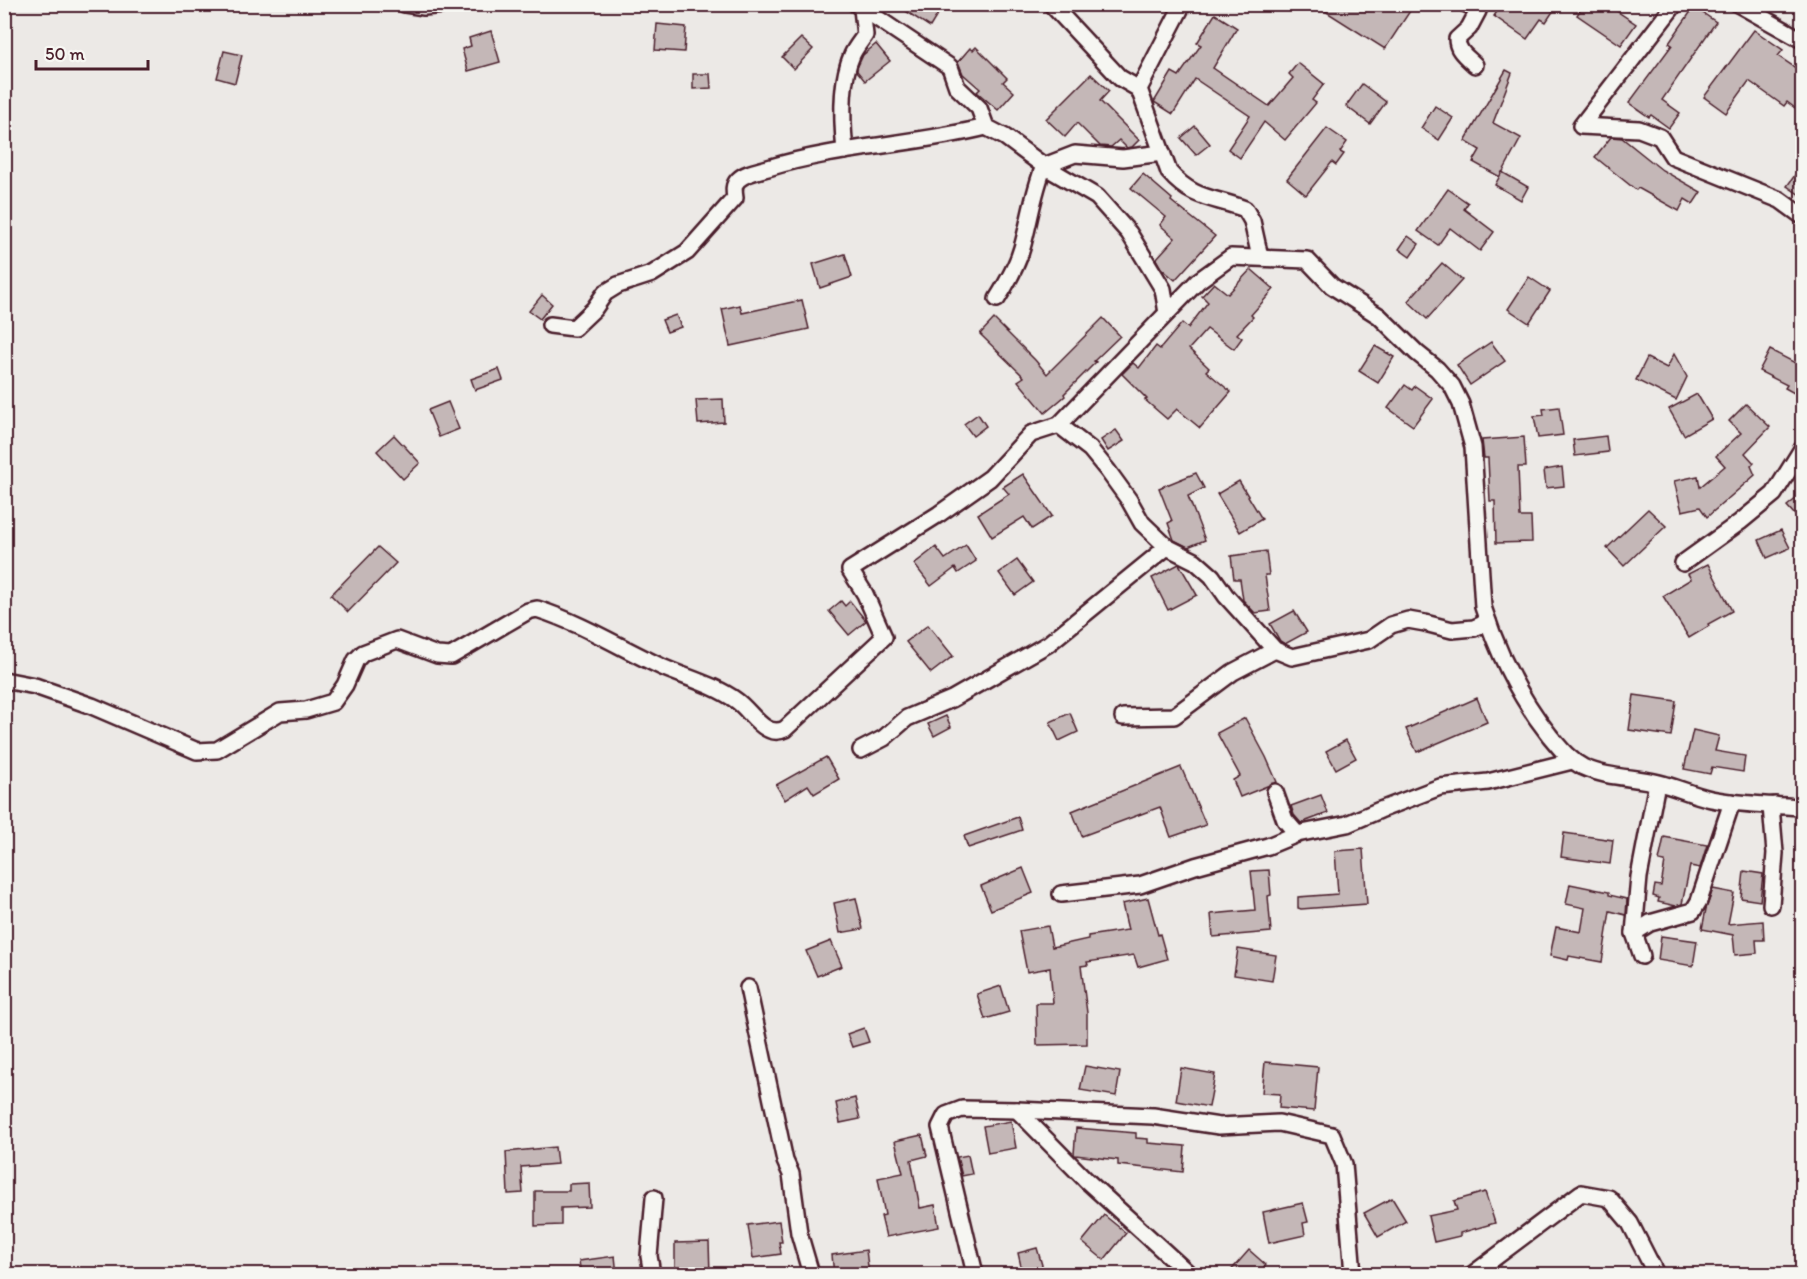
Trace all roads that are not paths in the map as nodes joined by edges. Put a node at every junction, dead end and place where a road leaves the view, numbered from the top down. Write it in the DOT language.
graph roads {
  1 [pos="405,4"];
  2 [pos="453,4"];
  3 [pos="1051,4"];
  4 [pos="1183,4"];
  5 [pos="1466,4"];
  6 [pos="1675,4"];
  7 [pos="1738,4"];
  8 [pos="861,6"];
  9 [pos="1803,40"];
  10 [pos="1475,65"];
  11 [pos="1139,89"];
  12 [pos="987,127"];
  13 [pos="844,151"];
  14 [pos="1162,153"];
  15 [pos="1044,166"];
  16 [pos="1803,216"];
  17 [pos="1260,256"];
  18 [pos="997,298"];
  19 [pos="1167,313"];
  20 [pos="550,325"];
  21 [pos="1059,425"];
  22 [pos="1803,449"];
  23 [pos="1167,547"];
  24 [pos="1683,563"];
  25 [pos="1488,622"];
  26 [pos="1275,650"];
  27 [pos="4,680"];
  28 [pos="1123,717"];
  29 [pos="861,750"];
  30 [pos="1572,760"];
  31 [pos="1657,783"];
  32 [pos="1275,792"];
  33 [pos="1732,802"];
  34 [pos="1775,805"];
  35 [pos="1803,807"];
  36 [pos="1297,834"];
  37 [pos="1061,894"];
  38 [pos="1771,905"];
  39 [pos="1634,933"];
  40 [pos="1642,956"];
  41 [pos="748,988"];
  42 [pos="1017,1110"];
  43 [pos="654,1198"];
  44 [pos="652,1275"];
  45 [pos="811,1275"];
  46 [pos="975,1275"];
  47 [pos="1189,1275"];
  48 [pos="1353,1275"];
  49 [pos="1473,1275"];
  50 [pos="1656,1275"];
  1 -- 2 [label="street"];
  3 -- 11 [label="street"];
  4 -- 11 [label="street"];
  5 -- 10 [label="street"];
  6 -- 16 [label="street"];
  7 -- 9 [label="street"];
  8 -- 12 [label="street"];
  8 -- 13 [label="street"];
  11 -- 14 [label="street"];
  12 -- 13 [label="street"];
  12 -- 15 [label="street"];
  13 -- 20 [label="street"];
  14 -- 15 [label="street"];
  14 -- 17 [label="street"];
  15 -- 18 [label="street"];
  15 -- 19 [label="street"];
  17 -- 19 [label="street"];
  17 -- 25 [label="street"];
  19 -- 21 [label="street"];
  21 -- 23 [label="street"];
  21 -- 27 [label="street"];
  22 -- 24 [label="street"];
  23 -- 26 [label="street"];
  23 -- 29 [label="street"];
  25 -- 26 [label="street"];
  25 -- 30 [label="street"];
  26 -- 28 [label="street"];
  30 -- 31 [label="street"];
  30 -- 36 [label="street"];
  31 -- 33 [label="street"];
  31 -- 39 [label="street"];
  32 -- 36 [label="street"];
  33 -- 34 [label="street"];
  33 -- 39 [label="street"];
  34 -- 35 [label="street"];
  34 -- 38 [label="street"];
  36 -- 37 [label="street"];
  39 -- 40 [label="street"];
  41 -- 45 [label="street"];
  42 -- 46 [label="street"];
  42 -- 47 [label="street"];
  42 -- 48 [label="street"];
  43 -- 44 [label="street"];
  49 -- 50 [label="street"];
}
